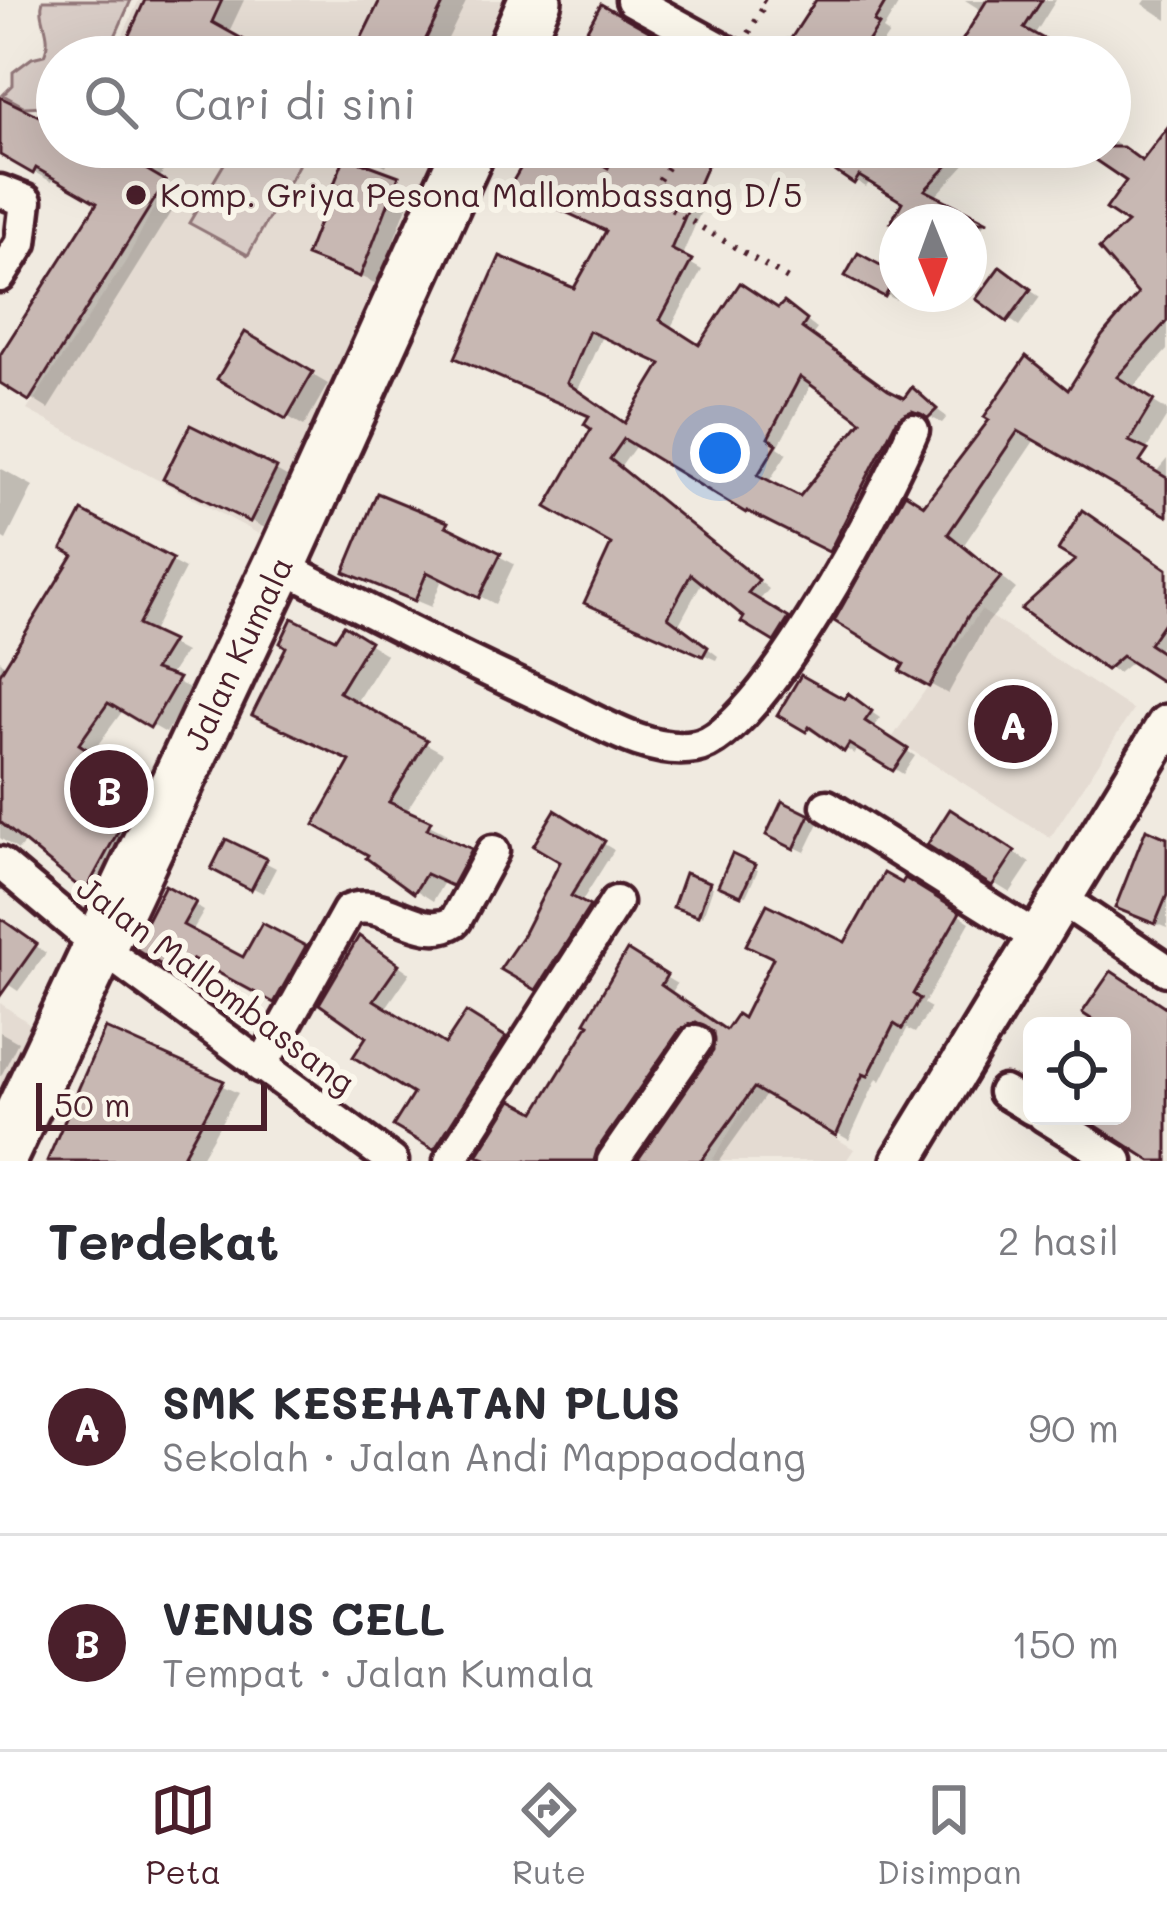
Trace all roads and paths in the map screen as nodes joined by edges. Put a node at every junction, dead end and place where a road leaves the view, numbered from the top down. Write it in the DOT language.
graph roads {
  1 [pos="535,0"];
  2 [pos="632,0"];
  3 [pos="519,36"];
  4 [pos="698,36"];
  5 [pos="460,168"];
  6 [pos="667,168"];
  7 [pos="0,191"];
  8 [pos="0,276"];
  9 [pos="794,282"];
  10 [pos="913,430"];
  11 [pos="280,565"];
  12 [pos="1167,725"];
  13 [pos="826,806"];
  14 [pos="494,851"];
  15 [pos="0,863"];
  16 [pos="1060,898"];
  17 [pos="616,902"];
  18 [pos="1036,937"];
  19 [pos="99,946"];
  20 [pos="1167,970"];
  21 [pos="696,1041"];
  22 [pos="261,1066"];
  23 [pos="1004,1092"];
  24 [pos="1023,1104"];
  25 [pos="1059,1125"];
  26 [pos="0,1157"];
  27 [pos="392,1161"];
  28 [pos="450,1161"];
  29 [pos="613,1161"];
  30 [pos="902,1161"];
  31 [pos="1117,1161"];
  1 -- 3 [label="main road"];
  2 -- 4 [label="street"];
  5 -- 11 [label="main road, Jalan Kumala"];
  6 -- 9 [label="path"];
  7 -- 8 [label="street"];
  10 -- 11 [label="street"];
  11 -- 19 [label="main road, Jalan Kumala"];
  12 -- 16 [label="street"];
  13 -- 18 [label="street"];
  14 -- 22 [label="street"];
  15 -- 19 [label="street, Jalan Mallombassang"];
  16 -- 18 [label="street"];
  16 -- 20 [label="street"];
  17 -- 28 [label="street"];
  18 -- 30 [label="street"];
  19 -- 22 [label="street, Jalan Mallombassang"];
  19 -- 26 [label="main road, Jalan Kumala"];
  21 -- 29 [label="street"];
  22 -- 27 [label="street, Jalan Mallombassang"];
  23 -- 24 [label="street"];
  25 -- 31 [label="street"];
}
